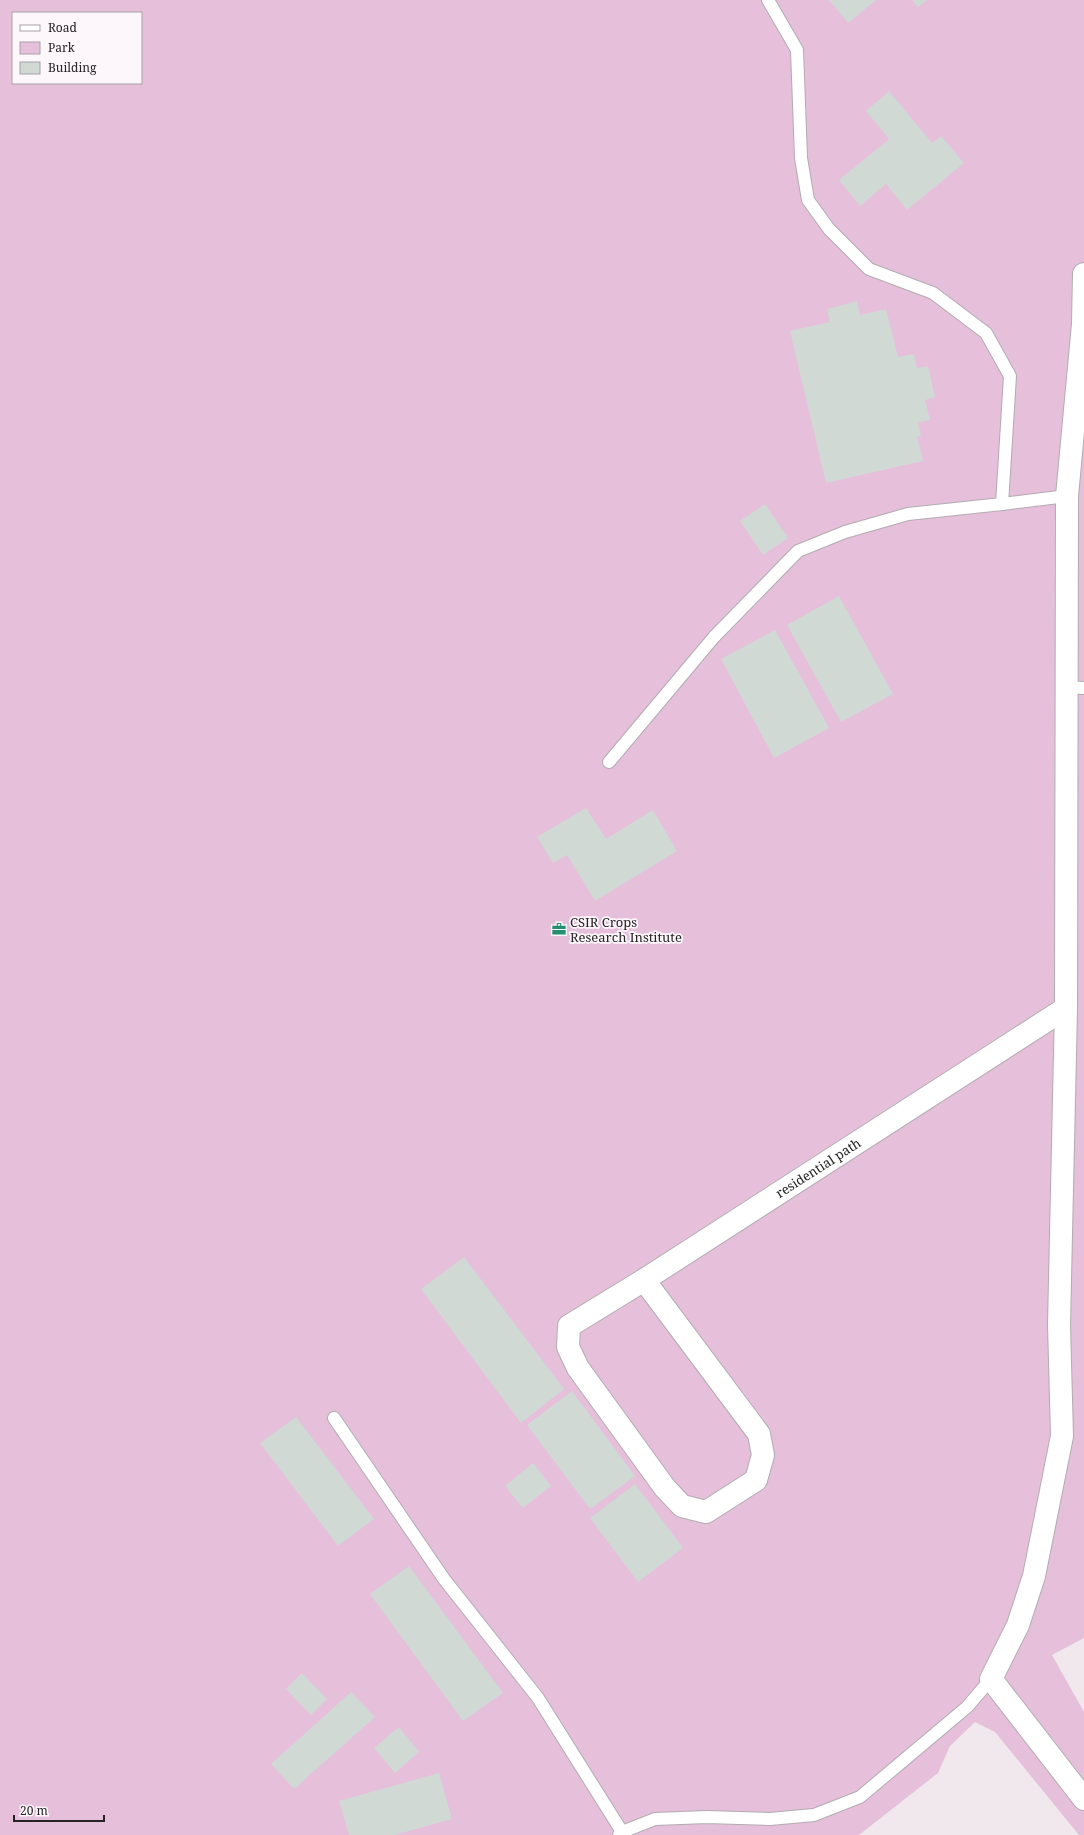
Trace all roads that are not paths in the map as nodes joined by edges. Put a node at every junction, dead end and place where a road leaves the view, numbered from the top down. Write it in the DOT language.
graph roads {
  1 [pos="768,0"];
  2 [pos="1084,274"];
  3 [pos="1067,496"];
  4 [pos="1002,504"];
  5 [pos="1076,687"];
  6 [pos="609,762"];
  7 [pos="1066,1008"];
  8 [pos="644,1280"];
  9 [pos="334,1418"];
  10 [pos="991,1680"];
  11 [pos="1084,1799"];
  12 [pos="622,1834"];
  1 -- 4 [label="lane"];
  2 -- 3 [label="street"];
  3 -- 4 [label="lane"];
  3 -- 5 [label="street"];
  4 -- 6 [label="lane"];
  5 -- 7 [label="street"];
  7 -- 8 [label="street, residential path"];
  7 -- 10 [label="street"];
  8 -- 8 [label="street, residential path"];
  9 -- 12 [label="lane"];
  10 -- 11 [label="street"];
  10 -- 12 [label="lane"];
}
